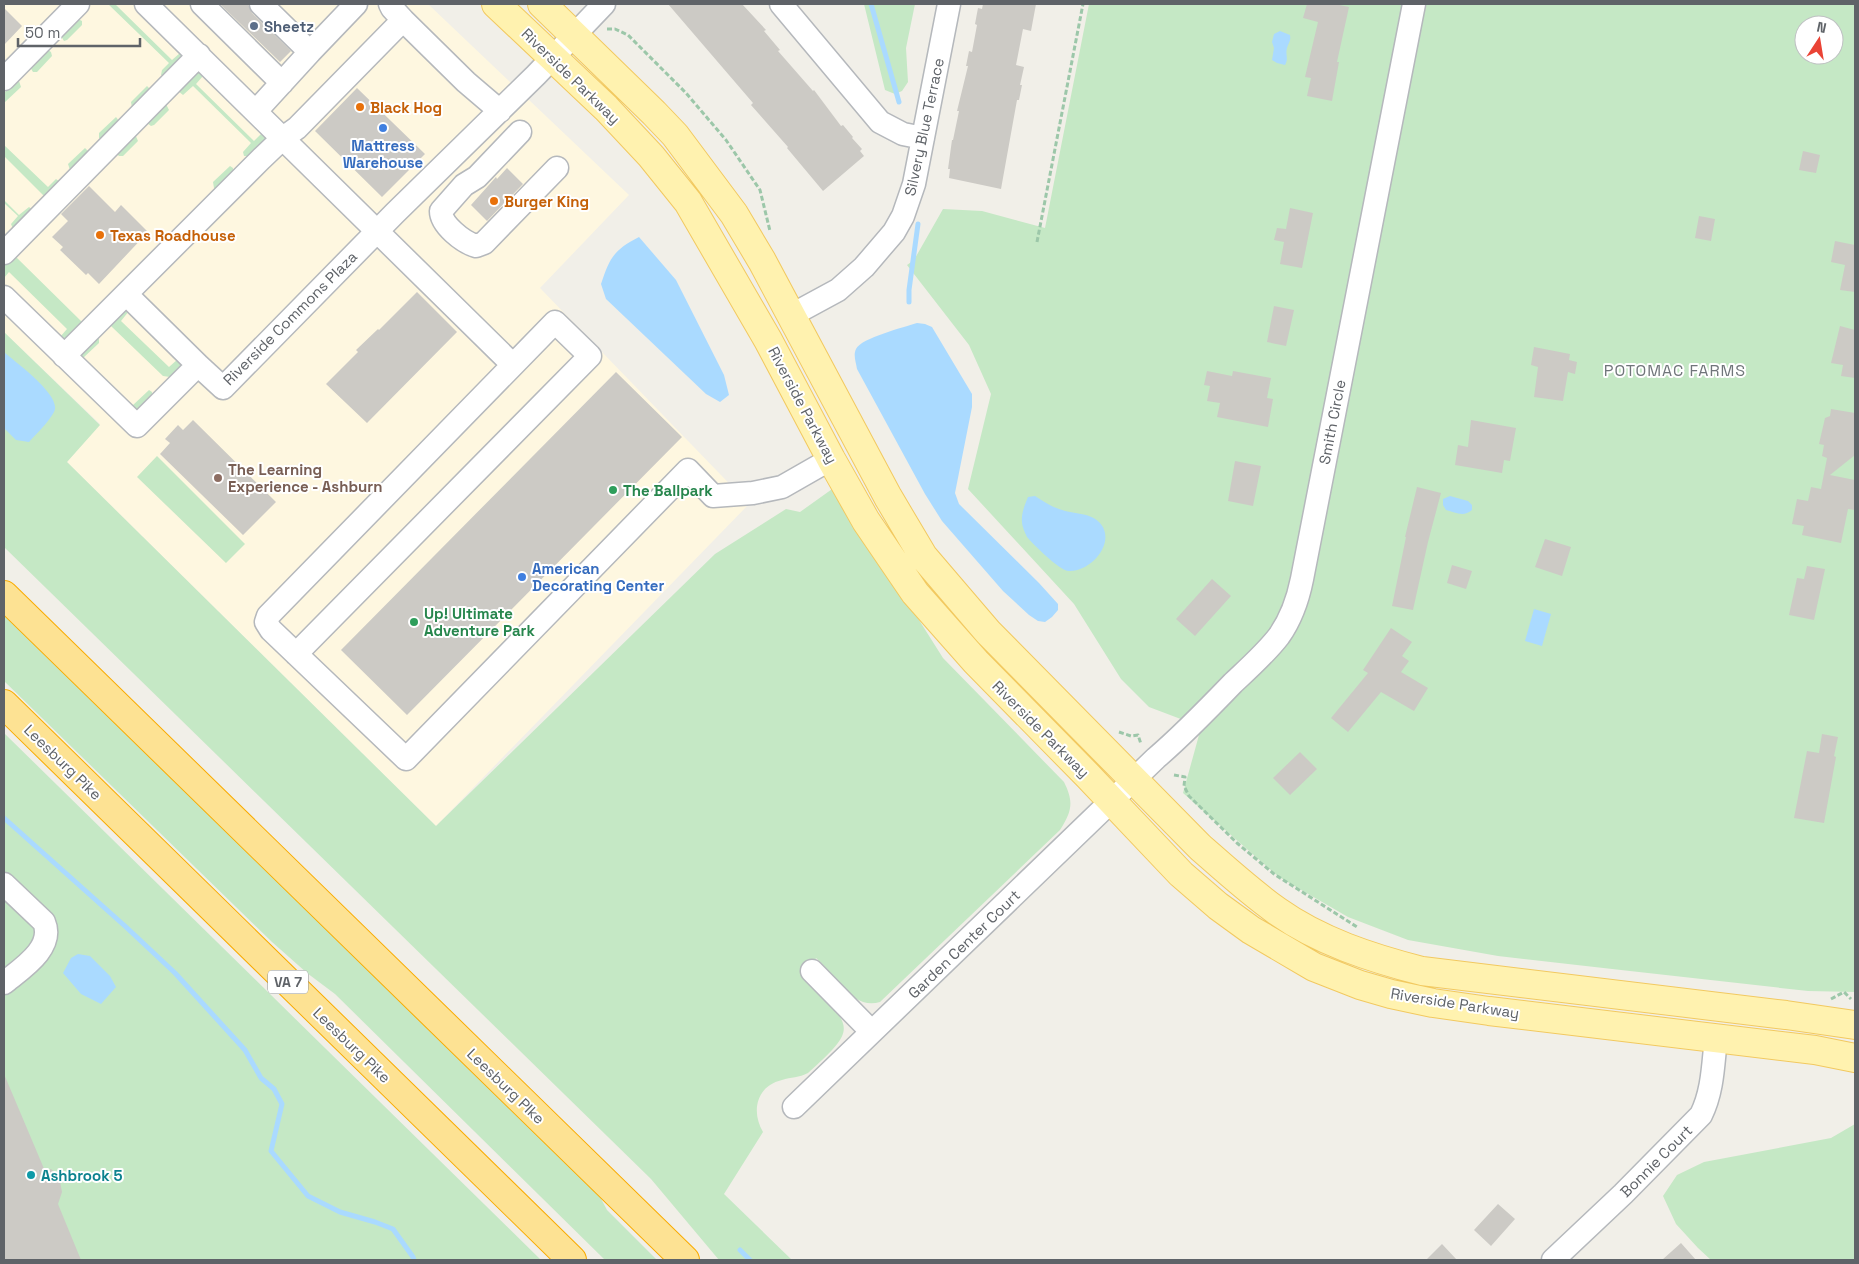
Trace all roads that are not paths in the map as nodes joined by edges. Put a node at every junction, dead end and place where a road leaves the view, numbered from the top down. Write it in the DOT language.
graph roads {
  1 [pos="78,4"];
  2 [pos="202,4"];
  3 [pos="261,4"];
  4 [pos="356,4"];
  5 [pos="496,4"];
  6 [pos="542,4"];
  7 [pos="604,4"];
  8 [pos="781,4"];
  9 [pos="949,4"];
  10 [pos="1414,4"];
  11 [pos="153,6"];
  12 [pos="397,12"];
  13 [pos="575,35"];
  14 [pos="310,52"];
  15 [pos="199,55"];
  16 [pos="553,58"];
  17 [pos="4,79"];
  18 [pos="282,83"];
  19 [pos="256,110"];
  20 [pos="500,111"];
  21 [pos="520,132"];
  22 [pos="283,138"];
  23 [pos="923,138"];
  24 [pos="557,168"];
  25 [pos="378,231"];
  26 [pos="4,253"];
  27 [pos="126,294"];
  28 [pos="4,297"];
  29 [pos="790,316"];
  30 [pos="64,356"];
  31 [pos="198,365"];
  32 [pos="514,365"];
  33 [pos="831,459"];
  34 [pos="4,595"];
  35 [pos="296,654"];
  36 [pos="4,704"];
  37 [pos="1134,780"];
  38 [pos="1112,802"];
  39 [pos="4,884"];
  40 [pos="812,970"];
  41 [pos="4,983"];
  42 [pos="1855,1025"];
  43 [pos="871,1031"];
  44 [pos="1716,1038"];
  45 [pos="1855,1058"];
  46 [pos="794,1107"];
  47 [pos="572,1260"];
  48 [pos="685,1260"];
  49 [pos="1553,1260"];
  1 -- 17 [label="street"];
  2 -- 18 [label="street"];
  3 -- 14 [label="street"];
  4 -- 14 [label="street"];
  5 -- 16 [label="main road, Riverside Parkway"];
  6 -- 13 [label="main road, Riverside Parkway"];
  7 -- 13 [label="street, Riverside Commons Plaza"];
  8 -- 23 [label="street"];
  9 -- 23 [label="street, Silvery Blue Terrace"];
  10 -- 37 [label="street, Smith Circle"];
  11 -- 15 [label="street"];
  12 -- 20 [label="street"];
  12 -- 22 [label="street"];
  13 -- 16 [label="street, Riverside Commons Plaza"];
  13 -- 29 [label="main road, Riverside Parkway"];
  14 -- 18 [label="street"];
  15 -- 19 [label="street"];
  15 -- 26 [label="street"];
  16 -- 20 [label="street, Riverside Commons Plaza"];
  16 -- 33 [label="main road, Riverside Parkway"];
  18 -- 19 [label="street"];
  19 -- 22 [label="street"];
  20 -- 25 [label="street, Riverside Commons Plaza"];
  21 -- 24 [label="street"];
  22 -- 25 [label="street"];
  22 -- 27 [label="street"];
  23 -- 29 [label="street, Silvery Blue Terrace"];
  25 -- 31 [label="street, Riverside Commons Plaza"];
  25 -- 32 [label="street"];
  27 -- 30 [label="street"];
  27 -- 31 [label="street"];
  28 -- 30 [label="street"];
  29 -- 37 [label="main road, Riverside Parkway"];
  30 -- 31 [label="street"];
  32 -- 35 [label="street"];
  32 -- 35 [label="street"];
  33 -- 35 [label="street"];
  33 -- 38 [label="main road, Riverside Parkway"];
  34 -- 48 [label="highway, Leesburg PIke"];
  36 -- 47 [label="highway, Leesburg Pike / VA 7"];
  37 -- 38 [label="street, Garden Center Court"];
  37 -- 42 [label="main road, Riverside Parkway"];
  38 -- 43 [label="street, Garden Center Court"];
  38 -- 44 [label="main road, Riverside Parkway"];
  39 -- 41 [label="street"];
  40 -- 43 [label="street"];
  43 -- 46 [label="street, Garden Center Court"];
  44 -- 45 [label="main road, Riverside Parkway"];
  44 -- 49 [label="street, Bonnie Court"];
}
